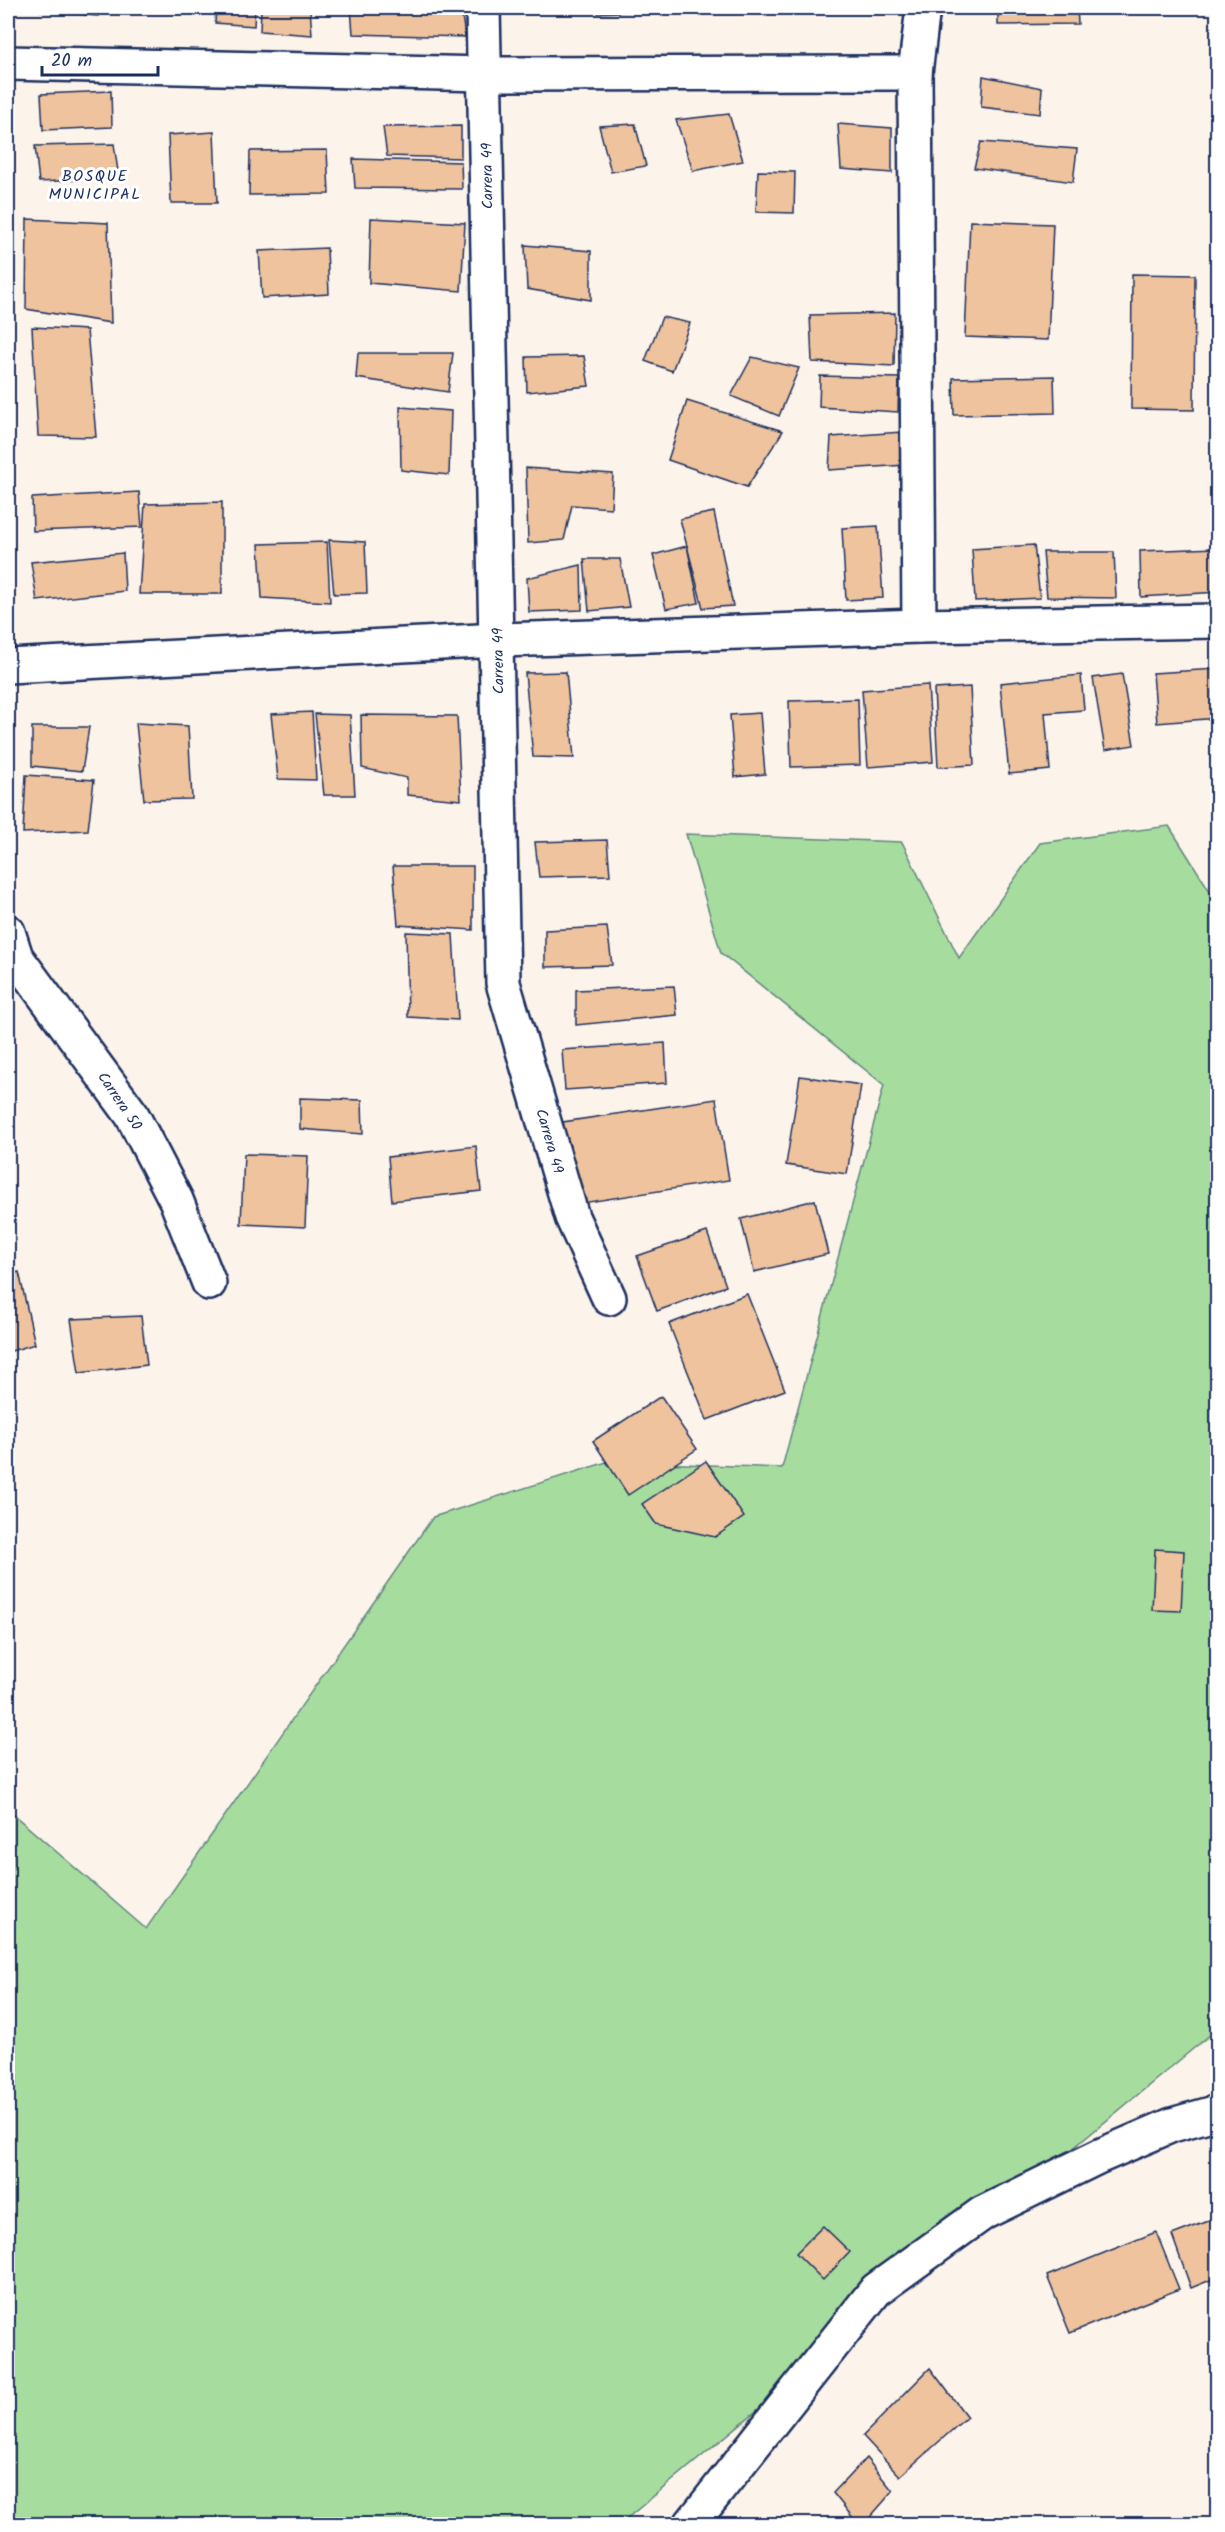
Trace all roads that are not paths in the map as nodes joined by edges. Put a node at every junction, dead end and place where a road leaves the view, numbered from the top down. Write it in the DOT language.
graph roads {
  1 [pos="483,8"];
  2 [pos="923,8"];
  3 [pos="8,63"];
  4 [pos="915,73"];
  5 [pos="485,74"];
  6 [pos="1218,621"];
  7 [pos="919,626"];
  8 [pos="498,640"];
  9 [pos="8,666"];
  10 [pos="8,932"];
  11 [pos="209,1283"];
  12 [pos="609,1298"];
  13 [pos="1218,2112"];
  14 [pos="691,2524"];
  1 -- 5 [label="street, Carrera 49"];
  2 -- 4 [label="street"];
  3 -- 5 [label="street"];
  4 -- 5 [label="street"];
  4 -- 7 [label="street"];
  5 -- 8 [label="street, Carrera 49"];
  6 -- 7 [label="street"];
  7 -- 8 [label="street"];
  8 -- 9 [label="street"];
  8 -- 12 [label="street, Carrera 49"];
  10 -- 11 [label="street, Carrera 50"];
  13 -- 14 [label="street"];
}
